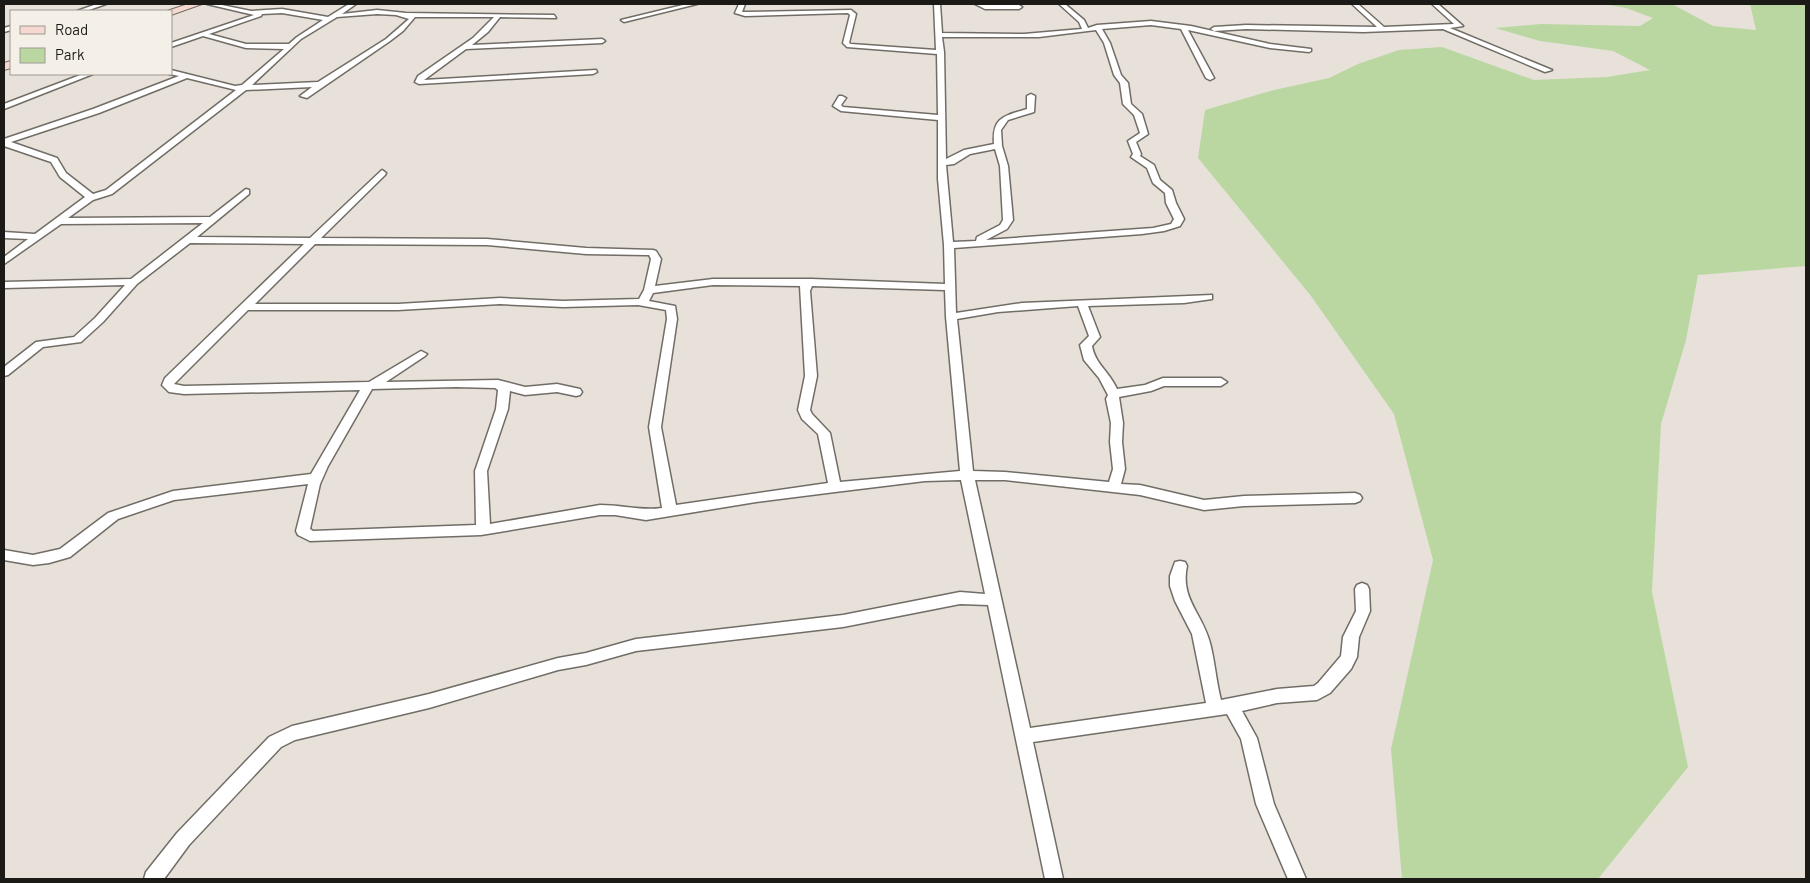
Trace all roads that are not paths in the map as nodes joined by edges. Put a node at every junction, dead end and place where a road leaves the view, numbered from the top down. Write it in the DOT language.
graph roads {
  1 [pos="103,4"];
  2 [pos="197,4"];
  3 [pos="210,4"];
  4 [pos="353,4"];
  5 [pos="694,4"];
  6 [pos="742,4"];
  7 [pos="978,4"];
  8 [pos="1062,4"];
  9 [pos="1355,4"];
  10 [pos="1435,4"];
  11 [pos="938,5"];
  12 [pos="1019,7"];
  13 [pos="83,10"];
  14 [pos="172,12"];
  15 [pos="263,13"];
  16 [pos="346,13"];
  17 [pos="498,15"];
  18 [pos="414,16"];
  19 [pos="554,17"];
  20 [pos="332,18"];
  21 [pos="624,20"];
  22 [pos="1097,27"];
  23 [pos="1184,28"];
  24 [pos="1381,28"];
  25 [pos="1443,28"];
  26 [pos="1085,29"];
  27 [pos="1196,30"];
  28 [pos="204,34"];
  29 [pos="939,35"];
  30 [pos="602,41"];
  31 [pos="172,45"];
  32 [pos="291,46"];
  33 [pos="466,47"];
  34 [pos="1309,50"];
  35 [pos="941,52"];
  36 [pos="1548,70"];
  37 [pos="172,72"];
  38 [pos="593,72"];
  39 [pos="86,75"];
  40 [pos="184,77"];
  41 [pos="1210,78"];
  42 [pos="318,84"];
  43 [pos="243,88"];
  44 [pos="304,96"];
  45 [pos="1031,96"];
  46 [pos="842,98"];
  47 [pos="4,107"];
  48 [pos="942,118"];
  49 [pos="4,143"];
  50 [pos="998,146"];
  51 [pos="943,162"];
  52 [pos="382,173"];
  53 [pos="246,192"];
  54 [pos="89,196"];
  55 [pos="210,220"];
  56 [pos="60,221"];
  57 [pos="4,235"];
  58 [pos="38,236"];
  59 [pos="188,240"];
  60 [pos="311,241"];
  61 [pos="981,243"];
  62 [pos="949,245"];
  63 [pos="4,261"];
  64 [pos="133,282"];
  65 [pos="812,282"];
  66 [pos="4,285"];
  67 [pos="949,287"];
  68 [pos="649,290"];
  69 [pos="1208,297"];
  70 [pos="643,302"];
  71 [pos="1082,304"];
  72 [pos="248,307"];
  73 [pos="951,317"];
  74 [pos="420,354"];
  75 [pos="4,373"];
  76 [pos="1221,382"];
  77 [pos="498,384"];
  78 [pos="368,386"];
  79 [pos="576,392"];
  80 [pos="1114,395"];
  81 [pos="967,475"];
  82 [pos="316,478"];
  83 [pos="835,486"];
  84 [pos="1113,487"];
  85 [pos="1356,498"];
  86 [pos="670,512"];
  87 [pos="481,530"];
  88 [pos="4,555"];
  89 [pos="1180,566"];
  90 [pos="1362,589"];
  91 [pos="993,600"];
  92 [pos="1223,706"];
  93 [pos="1024,736"];
  94 [pos="153,879"];
  95 [pos="1054,879"];
  96 [pos="1297,879"];
  1 -- 13 [label="street"];
  2 -- 14 [label="street"];
  3 -- 15 [label="street"];
  4 -- 16 [label="street"];
  5 -- 21 [label="street"];
  6 -- 35 [label="street"];
  7 -- 12 [label="street"];
  8 -- 26 [label="street"];
  9 -- 24 [label="street"];
  10 -- 25 [label="street"];
  11 -- 29 [label="street"];
  15 -- 20 [label="street"];
  15 -- 28 [label="street"];
  16 -- 18 [label="street"];
  16 -- 20 [label="street"];
  17 -- 18 [label="street"];
  17 -- 19 [label="street"];
  17 -- 33 [label="street"];
  18 -- 42 [label="street"];
  20 -- 32 [label="street"];
  22 -- 23 [label="street"];
  22 -- 26 [label="street"];
  22 -- 61 [label="street"];
  23 -- 27 [label="street"];
  23 -- 41 [label="street"];
  24 -- 25 [label="street"];
  24 -- 27 [label="street"];
  25 -- 36 [label="street"];
  26 -- 29 [label="street"];
  27 -- 34 [label="street"];
  28 -- 31 [label="street"];
  28 -- 32 [label="street"];
  29 -- 35 [label="street"];
  30 -- 33 [label="street"];
  32 -- 43 [label="street"];
  33 -- 38 [label="street"];
  35 -- 48 [label="street"];
  37 -- 40 [label="street"];
  39 -- 47 [label="street"];
  40 -- 43 [label="street"];
  40 -- 49 [label="street"];
  42 -- 43 [label="street"];
  42 -- 44 [label="street"];
  43 -- 54 [label="street"];
  45 -- 50 [label="street"];
  46 -- 48 [label="street"];
  48 -- 51 [label="street"];
  49 -- 54 [label="street"];
  50 -- 51 [label="street"];
  50 -- 61 [label="street"];
  51 -- 62 [label="street"];
  52 -- 60 [label="street"];
  53 -- 55 [label="street"];
  54 -- 56 [label="street"];
  55 -- 56 [label="street"];
  55 -- 59 [label="street"];
  56 -- 58 [label="street"];
  57 -- 58 [label="street"];
  58 -- 63 [label="street"];
  59 -- 60 [label="street"];
  59 -- 64 [label="street"];
  60 -- 68 [label="street"];
  60 -- 72 [label="street"];
  61 -- 62 [label="street"];
  62 -- 67 [label="street"];
  64 -- 66 [label="street"];
  64 -- 75 [label="street"];
  65 -- 67 [label="street"];
  65 -- 68 [label="street"];
  65 -- 83 [label="street"];
  67 -- 73 [label="street"];
  68 -- 70 [label="street"];
  69 -- 71 [label="street"];
  70 -- 72 [label="street"];
  70 -- 86 [label="street"];
  71 -- 73 [label="street"];
  71 -- 80 [label="street"];
  72 -- 78 [label="street"];
  73 -- 81 [label="street"];
  74 -- 78 [label="street"];
  76 -- 80 [label="street"];
  77 -- 78 [label="street"];
  77 -- 79 [label="street"];
  77 -- 87 [label="street"];
  78 -- 82 [label="street"];
  80 -- 84 [label="street"];
  81 -- 83 [label="street"];
  81 -- 84 [label="street"];
  81 -- 91 [label="street"];
  82 -- 87 [label="street"];
  82 -- 88 [label="street"];
  83 -- 86 [label="street"];
  84 -- 85 [label="street"];
  86 -- 87 [label="street"];
  89 -- 92 [label="street"];
  90 -- 92 [label="street"];
  91 -- 93 [label="street"];
  91 -- 94 [label="street"];
  92 -- 93 [label="street"];
  92 -- 96 [label="street"];
  93 -- 95 [label="street"];
}
